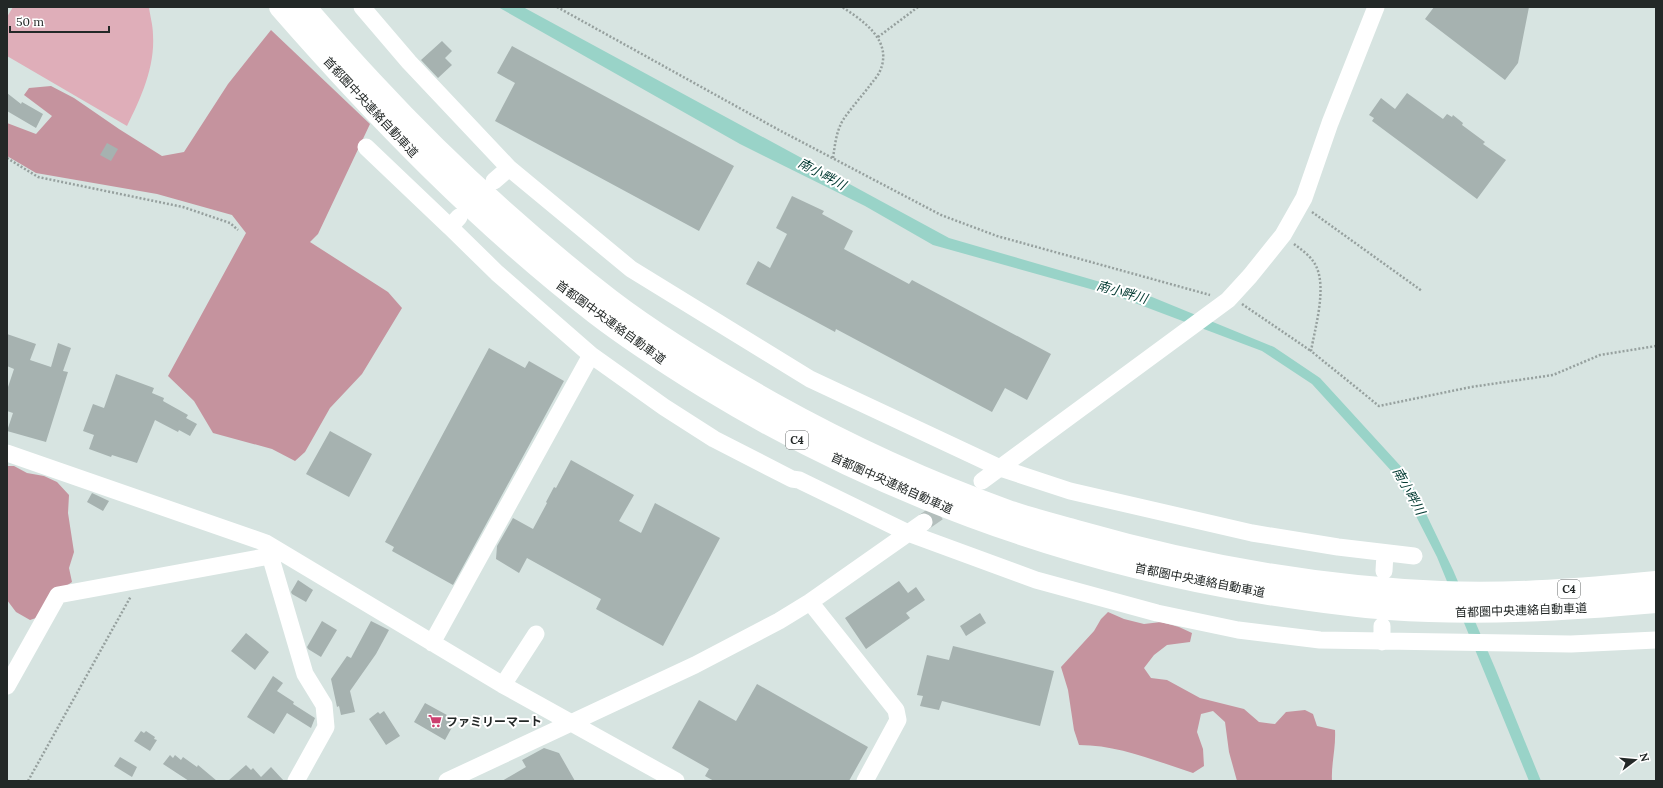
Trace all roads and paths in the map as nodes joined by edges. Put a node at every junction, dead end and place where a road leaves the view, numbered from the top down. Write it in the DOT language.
graph roads {
  1 [pos="280,7"];
  2 [pos="305,7"];
  3 [pos="362,7"];
  4 [pos="557,7"];
  5 [pos="842,7"];
  6 [pos="918,7"];
  7 [pos="1376,7"];
  8 [pos="878,37"];
  9 [pos="366,147"];
  10 [pos="7,158"];
  11 [pos="833,158"];
  12 [pos="508,168"];
  13 [pos="494,181"];
  14 [pos="1300,204"];
  15 [pos="238,230"];
  16 [pos="1283,235"];
  17 [pos="1422,291"];
  18 [pos="1229,300"];
  19 [pos="1656,346"];
  20 [pos="1311,351"];
  21 [pos="591,356"];
  22 [pos="7,453"];
  23 [pos="1000,468"];
  24 [pos="982,481"];
  25 [pos="924,522"];
  26 [pos="908,533"];
  27 [pos="268,549"];
  28 [pos="1385,553"];
  29 [pos="1414,556"];
  30 [pos="1384,571"];
  31 [pos="139,581"];
  32 [pos="1656,582"];
  33 [pos="810,602"];
  34 [pos="1445,602"];
  35 [pos="1487,602"];
  36 [pos="1656,602"];
  37 [pos="536,634"];
  38 [pos="1656,640"];
  39 [pos="432,643"];
  40 [pos="7,686"];
  41 [pos="503,686"];
  42 [pos="570,722"];
  43 [pos="28,781"];
  44 [pos="296,781"];
  45 [pos="447,781"];
  46 [pos="676,781"];
  47 [pos="865,781"];
  1 -- 34 [label="highway, 首都圏中央連絡自動車道 / C4"];
  2 -- 34 [label="highway, 首都圏中央連絡自動車道 / C4"];
  3 -- 12 [label="street"];
  4 -- 11 [label="path"];
  5 -- 8 [label="path"];
  6 -- 8 [label="path"];
  7 -- 14 [label="street"];
  8 -- 11 [label="path"];
  9 -- 21 [label="street"];
  10 -- 15 [label="path"];
  11 -- 18 [label="path"];
  12 -- 13 [label="street"];
  12 -- 23 [label="street"];
  14 -- 16 [label="street"];
  14 -- 17 [label="path"];
  16 -- 18 [label="street"];
  16 -- 20 [label="path"];
  18 -- 20 [label="path"];
  18 -- 23 [label="street"];
  19 -- 20 [label="path"];
  21 -- 26 [label="street"];
  21 -- 39 [label="street"];
  22 -- 27 [label="street"];
  23 -- 24 [label="street"];
  23 -- 28 [label="street"];
  25 -- 26 [label="street"];
  26 -- 33 [label="street"];
  26 -- 38 [label="street"];
  27 -- 31 [label="street"];
  27 -- 39 [label="street"];
  27 -- 44 [label="street"];
  28 -- 29 [label="street"];
  28 -- 30 [label="street"];
  31 -- 40 [label="street"];
  31 -- 43 [label="path"];
  32 -- 35 [label="highway, 首都圏中央連絡自動車道 / C4"];
  33 -- 42 [label="street"];
  33 -- 47 [label="street"];
  34 -- 35 [label="highway, 首都圏中央連絡自動車道 / C4"];
  35 -- 36 [label="highway, 首都圏中央連絡自動車道 / C4"];
  37 -- 41 [label="street"];
  39 -- 41 [label="street"];
  41 -- 42 [label="street"];
  42 -- 45 [label="street"];
  42 -- 46 [label="street"];
}
